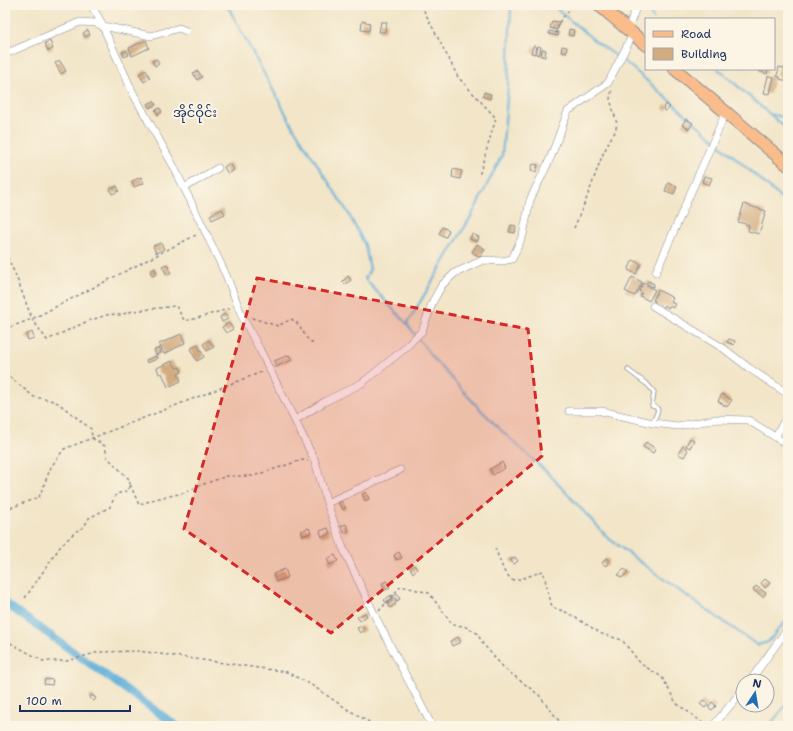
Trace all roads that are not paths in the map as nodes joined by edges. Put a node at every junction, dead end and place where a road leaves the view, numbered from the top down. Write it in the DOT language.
graph roads {
  1 [pos="91,5"];
  2 [pos="599,5"];
  3 [pos="637,5"];
  4 [pos="103,26"];
  5 [pos="186,30"];
  6 [pos="631,32"];
  7 [pos="645,44"];
  8 [pos="5,54"];
  9 [pos="676,70"];
  10 [pos="726,112"];
  11 [pos="788,165"];
  12 [pos="218,168"];
  13 [pos="184,188"];
  14 [pos="656,272"];
  15 [pos="653,306"];
  16 [pos="628,370"];
  17 [pos="788,394"];
  18 [pos="569,411"];
  19 [pos="788,415"];
  20 [pos="295,420"];
  21 [pos="653,423"];
  22 [pos="776,437"];
  23 [pos="788,445"];
  24 [pos="400,470"];
  25 [pos="327,503"];
  26 [pos="788,628"];
  27 [pos="756,673"];
  28 [pos="735,700"];
  29 [pos="432,726"];
  30 [pos="713,726"];
  1 -- 4 [label="street"];
  2 -- 6 [label="main road"];
  3 -- 6 [label="street"];
  4 -- 5 [label="street"];
  4 -- 8 [label="street"];
  4 -- 13 [label="street"];
  6 -- 7 [label="main road"];
  6 -- 20 [label="street"];
  9 -- 10 [label="main road"];
  10 -- 11 [label="main road"];
  10 -- 14 [label="street"];
  12 -- 13 [label="street"];
  13 -- 20 [label="street"];
  15 -- 17 [label="street"];
  16 -- 21 [label="lane"];
  18 -- 21 [label="street"];
  19 -- 22 [label="street"];
  20 -- 25 [label="street"];
  21 -- 22 [label="street"];
  22 -- 23 [label="street"];
  24 -- 25 [label="street"];
  25 -- 29 [label="street"];
  26 -- 27 [label="street"];
  28 -- 30 [label="street"];
}
